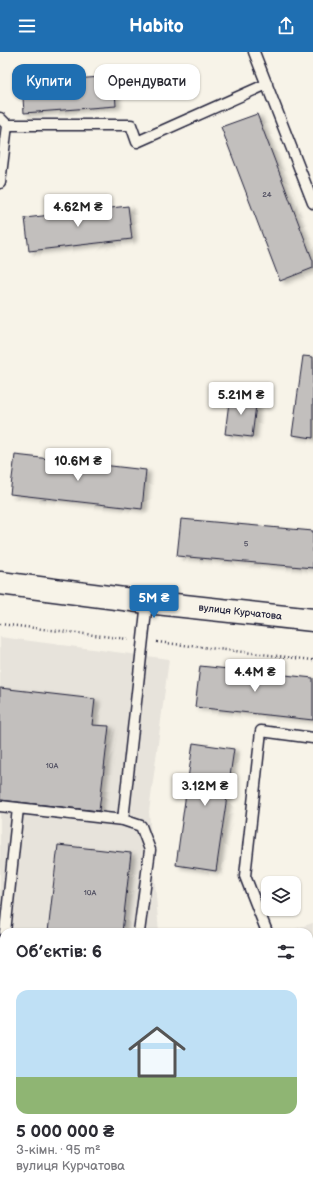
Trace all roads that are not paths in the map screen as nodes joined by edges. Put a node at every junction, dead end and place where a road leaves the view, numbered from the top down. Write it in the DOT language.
graph roads {
  1 [pos="254,52"];
  2 [pos="267,84"];
  3 [pos="3,122"];
  4 [pos="0,183"];
  5 [pos="313,203"];
  6 [pos="0,584"];
  7 [pos="147,602"];
  8 [pos="313,620"];
  9 [pos="313,738"];
  10 [pos="0,806"];
  11 [pos="18,808"];
  12 [pos="123,820"];
  13 [pos="5,928"];
  14 [pos="140,928"];
  15 [pos="265,928"];
  1 -- 2 [label="lane"];
  2 -- 3 [label="lane"];
  2 -- 5 [label="lane"];
  3 -- 4 [label="lane"];
  6 -- 7 [label="main road, вулиця Курчатова"];
  7 -- 8 [label="main road, вулиця Курчатова"];
  7 -- 12 [label="lane"];
  9 -- 15 [label="lane"];
  10 -- 11 [label="lane"];
  11 -- 12 [label="lane"];
  11 -- 13 [label="lane"];
  12 -- 14 [label="lane"];
}
